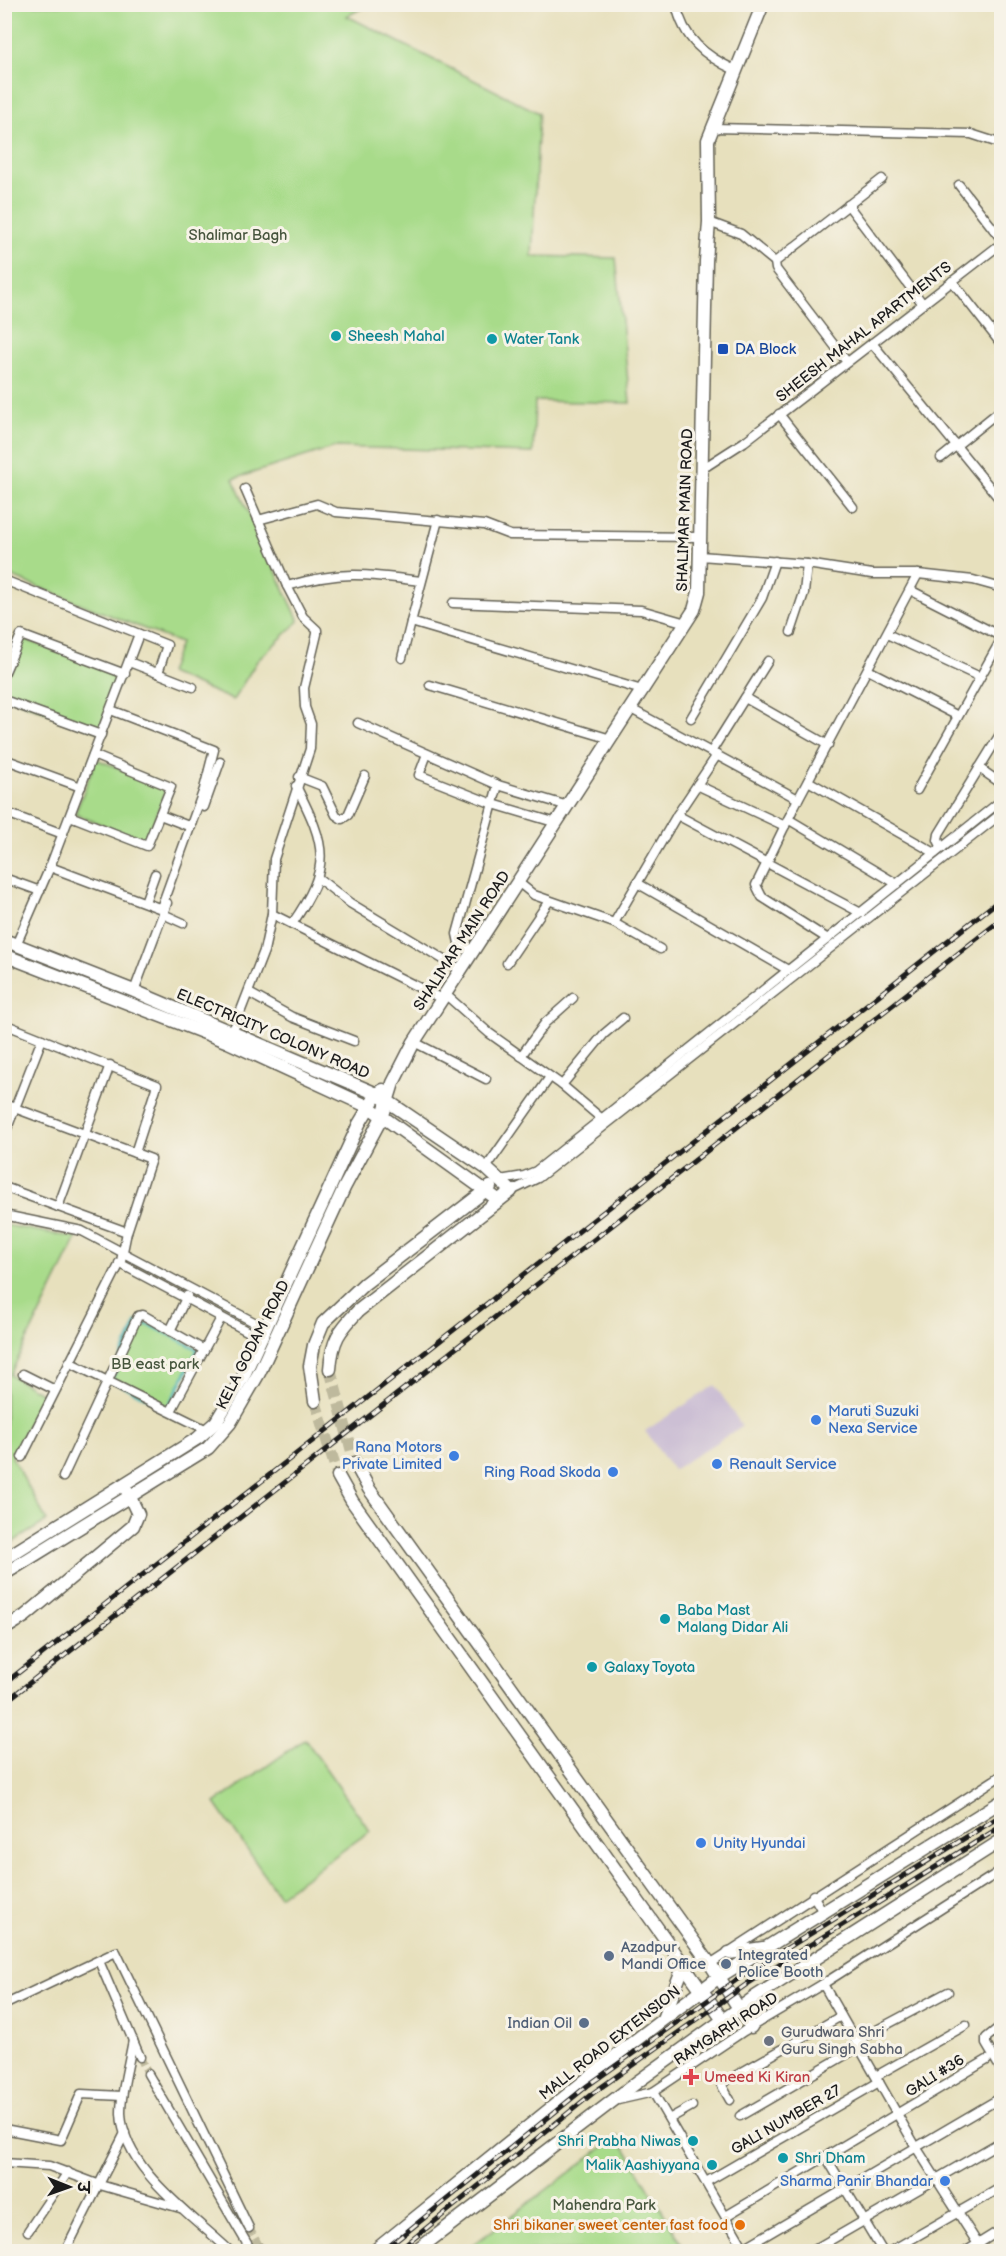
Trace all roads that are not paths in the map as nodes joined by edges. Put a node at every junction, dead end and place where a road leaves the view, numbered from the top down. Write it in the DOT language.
graph roads {
  1 [pos="676,4"];
  2 [pos="763,4"];
  3 [pos="735,70"];
  4 [pos="713,128"];
  5 [pos="1002,144"];
  6 [pos="882,179"];
  7 [pos="959,185"];
  8 [pos="848,205"];
  9 [pos="709,222"];
  10 [pos="1002,242"];
  11 [pos="775,262"];
  12 [pos="952,282"];
  13 [pos="923,304"];
  14 [pos="873,343"];
  15 [pos="1002,345"];
  16 [pos="847,362"];
  17 [pos="1002,409"];
  18 [pos="779,414"];
  19 [pos="956,446"];
  20 [pos="941,458"];
  21 [pos="702,469"];
  22 [pos="245,489"];
  23 [pos="1002,502"];
  24 [pos="853,507"];
  25 [pos="258,520"];
  26 [pos="438,520"];
  27 [pos="700,537"];
  28 [pos="700,556"];
  29 [pos="776,561"];
  30 [pos="807,564"];
  31 [pos="918,574"];
  32 [pos="4,579"];
  33 [pos="422,580"];
  34 [pos="287,586"];
  35 [pos="1002,588"];
  36 [pos="910,590"];
  37 [pos="453,603"];
  38 [pos="411,622"];
  39 [pos="686,623"];
  40 [pos="791,632"];
  41 [pos="139,634"];
  42 [pos="887,634"];
  43 [pos="1002,638"];
  44 [pos="402,658"];
  45 [pos="768,661"];
  46 [pos="129,662"];
  47 [pos="5,670"];
  48 [pos="868,670"];
  49 [pos="158,673"];
  50 [pos="125,674"];
  51 [pos="980,677"];
  52 [pos="430,685"];
  53 [pos="193,687"];
  54 [pos="642,690"];
  55 [pos="745,698"];
  56 [pos="4,700"];
  57 [pos="631,709"];
  58 [pos="111,710"];
  59 [pos="958,716"];
  60 [pos="691,718"];
  61 [pos="358,723"];
  62 [pos="1002,731"];
  63 [pos="101,735"];
  64 [pos="611,739"];
  65 [pos="828,745"];
  66 [pos="714,753"];
  67 [pos="93,754"];
  68 [pos="427,754"];
  69 [pos="4,759"];
  70 [pos="220,762"];
  71 [pos="979,768"];
  72 [pos="365,776"];
  73 [pos="299,777"];
  74 [pos="808,781"];
  75 [pos="1002,784"];
  76 [pos="498,785"];
  77 [pos="698,785"];
  78 [pos="296,786"];
  79 [pos="81,787"];
  80 [pos="917,790"];
  81 [pos="798,799"];
  82 [pos="1002,800"];
  83 [pos="493,804"];
  84 [pos="568,806"];
  85 [pos="4,812"];
  86 [pos="1002,813"];
  87 [pos="160,815"];
  88 [pos="677,815"];
  89 [pos="70,816"];
  90 [pos="557,823"];
  91 [pos="786,823"];
  92 [pos="190,827"];
  93 [pos="63,834"];
  94 [pos="939,851"];
  95 [pos="767,862"];
  96 [pos="50,867"];
  97 [pos="155,874"];
  98 [pos="4,878"];
  99 [pos="318,878"];
  100 [pos="518,882"];
  101 [pos="637,883"];
  102 [pos="897,884"];
  103 [pos="40,891"];
  104 [pos="549,901"];
  105 [pos="145,902"];
  106 [pos="861,913"];
  107 [pos="163,914"];
  108 [pos="272,914"];
  109 [pos="183,923"];
  110 [pos="614,923"];
  111 [pos="292,924"];
  112 [pos="828,939"];
  113 [pos="10,942"];
  114 [pos="660,949"];
  115 [pos="474,952"];
  116 [pos="4,955"];
  117 [pos="507,963"];
  118 [pos="461,970"];
  119 [pos="788,970"];
  120 [pos="134,991"];
  121 [pos="249,993"];
  122 [pos="444,997"];
  123 [pos="573,998"];
  124 [pos="623,1018"];
  125 [pos="4,1024"];
  126 [pos="230,1038"];
  127 [pos="42,1039"];
  128 [pos="354,1041"];
  129 [pos="414,1042"];
  130 [pos="521,1056"];
  131 [pos="110,1065"];
  132 [pos="550,1077"];
  133 [pos="486,1079"];
  134 [pos="393,1083"];
  135 [pos="562,1084"];
  136 [pos="377,1094"];
  137 [pos="389,1101"];
  138 [pos="4,1104"];
  139 [pos="369,1107"];
  140 [pos="15,1108"];
  141 [pos="383,1115"];
  142 [pos="602,1119"];
  143 [pos="85,1134"];
  144 [pos="4,1136"];
  145 [pos="135,1153"];
  146 [pos="486,1168"];
  147 [pos="500,1180"];
  148 [pos="4,1187"];
  149 [pos="485,1190"];
  150 [pos="511,1191"];
  151 [pos="498,1199"];
  152 [pos="58,1207"];
  153 [pos="4,1215"];
  154 [pos="127,1232"];
  155 [pos="124,1252"];
  156 [pos="119,1263"];
  157 [pos="191,1289"];
  158 [pos="186,1300"];
  159 [pos="221,1318"];
  160 [pos="267,1329"];
  161 [pos="170,1331"];
  162 [pos="247,1331"];
  163 [pos="204,1350"];
  164 [pos="69,1362"];
  165 [pos="330,1369"];
  166 [pos="23,1374"];
  167 [pos="109,1381"];
  168 [pos="55,1390"];
  169 [pos="315,1401"];
  170 [pos="171,1411"];
  171 [pos="203,1434"];
  172 [pos="208,1448"];
  173 [pos="22,1457"];
  174 [pos="355,1463"];
  175 [pos="338,1476"];
  176 [pos="63,1477"];
  177 [pos="126,1491"];
  178 [pos="4,1559"];
  179 [pos="4,1574"];
  180 [pos="4,1629"];
  181 [pos="1002,1775"];
  182 [pos="1002,1801"];
  183 [pos="1002,1840"];
  184 [pos="1002,1870"];
  185 [pos="813,1895"];
  186 [pos="824,1914"];
  187 [pos="770,1947"];
  188 [pos="729,1953"];
  189 [pos="99,1961"];
  190 [pos="710,1964"];
  191 [pos="684,1965"];
  192 [pos="719,1977"];
  193 [pos="823,1984"];
  194 [pos="702,1990"];
  195 [pos="948,1992"];
  196 [pos="4,2005"];
  197 [pos="738,2009"];
  198 [pos="841,2016"];
  199 [pos="723,2020"];
  200 [pos="661,2023"];
  201 [pos="966,2025"];
  202 [pos="1002,2025"];
  203 [pos="751,2027"];
  204 [pos="133,2040"];
  205 [pos="857,2044"];
  206 [pos="140,2057"];
  207 [pos="987,2060"];
  208 [pos="1002,2071"];
  209 [pos="148,2074"];
  210 [pos="878,2079"];
  211 [pos="653,2092"];
  212 [pos="122,2096"];
  213 [pos="1002,2097"];
  214 [pos="730,2100"];
  215 [pos="612,2101"];
  216 [pos="692,2106"];
  217 [pos="898,2115"];
  218 [pos="740,2116"];
  219 [pos="669,2119"];
  220 [pos="4,2130"];
  221 [pos="125,2133"];
  222 [pos="1002,2141"];
  223 [pos="916,2148"];
  224 [pos="826,2157"];
  225 [pos="4,2163"];
  226 [pos="68,2172"];
  227 [pos="937,2181"];
  228 [pos="706,2182"];
  229 [pos="100,2185"];
  230 [pos="1002,2187"];
  231 [pos="846,2189"];
  232 [pos="180,2208"];
  233 [pos="957,2212"];
  234 [pos="726,2216"];
  235 [pos="866,2221"];
  236 [pos="249,2228"];
  237 [pos="1002,2229"];
  238 [pos="28,2231"];
  239 [pos="980,2248"];
  240 [pos="745,2250"];
  241 [pos="259,2251"];
  242 [pos="65,2252"];
  243 [pos="231,2252"];
  244 [pos="373,2252"];
  245 [pos="415,2252"];
  246 [pos="810,2252"];
  247 [pos="883,2252"];
  248 [pos="889,2252"];
  249 [pos="965,2252"];
  1 -- 3 [label="street"];
  2 -- 3 [label="street, SHALIMAR MAIN ROAD"];
  3 -- 4 [label="street, SHALIMAR MAIN ROAD"];
  4 -- 5 [label="street"];
  4 -- 9 [label="street, SHALIMAR MAIN ROAD"];
  6 -- 8 [label="street"];
  7 -- 10 [label="street"];
  8 -- 11 [label="street"];
  8 -- 13 [label="street"];
  9 -- 11 [label="street"];
  9 -- 21 [label="street, SHALIMAR MAIN ROAD"];
  10 -- 12 [label="street, SHEESH MAHAL APARTMENTS"];
  11 -- 16 [label="street"];
  12 -- 13 [label="street, SHEESH MAHAL APARTMENTS"];
  12 -- 15 [label="street"];
  13 -- 14 [label="street, SHEESH MAHAL APARTMENTS"];
  14 -- 16 [label="street, SHEESH MAHAL APARTMENTS"];
  14 -- 19 [label="street"];
  16 -- 18 [label="street, SHEESH MAHAL APARTMENTS"];
  17 -- 19 [label="street"];
  18 -- 21 [label="street, SHEESH MAHAL APARTMENTS"];
  18 -- 24 [label="street"];
  19 -- 20 [label="street"];
  19 -- 23 [label="street"];
  21 -- 27 [label="street, SHALIMAR MAIN ROAD"];
  22 -- 25 [label="street"];
  25 -- 26 [label="street"];
  25 -- 34 [label="street"];
  26 -- 27 [label="street"];
  26 -- 33 [label="street"];
  27 -- 28 [label="street, SHALIMAR MAIN ROAD"];
  28 -- 29 [label="street"];
  28 -- 39 [label="street, SHALIMAR MAIN ROAD"];
  29 -- 30 [label="street"];
  29 -- 60 [label="street"];
  30 -- 31 [label="street"];
  30 -- 40 [label="street"];
  31 -- 35 [label="street"];
  31 -- 36 [label="street"];
  32 -- 41 [label="street"];
  33 -- 34 [label="street"];
  33 -- 38 [label="street"];
  34 -- 73 [label="street"];
  36 -- 42 [label="street"];
  36 -- 43 [label="street"];
  37 -- 39 [label="street"];
  38 -- 44 [label="street"];
  38 -- 54 [label="street"];
  39 -- 54 [label="street, SHALIMAR MAIN ROAD"];
  41 -- 46 [label="street"];
  41 -- 49 [label="street"];
  42 -- 48 [label="street"];
  42 -- 51 [label="street"];
  43 -- 51 [label="street"];
  45 -- 55 [label="street"];
  46 -- 49 [label="street"];
  46 -- 50 [label="street"];
  47 -- 50 [label="street"];
  48 -- 59 [label="street"];
  48 -- 65 [label="street"];
  49 -- 53 [label="street"];
  50 -- 58 [label="street"];
  51 -- 59 [label="street"];
  52 -- 64 [label="street"];
  54 -- 57 [label="street, SHALIMAR MAIN ROAD"];
  55 -- 65 [label="street"];
  55 -- 66 [label="street"];
  56 -- 63 [label="street"];
  57 -- 64 [label="street, SHALIMAR MAIN ROAD"];
  57 -- 66 [label="street"];
  58 -- 63 [label="street"];
  58 -- 92 [label="street"];
  59 -- 80 [label="street"];
  61 -- 68 [label="street"];
  62 -- 71 [label="street"];
  63 -- 67 [label="street"];
  64 -- 84 [label="street, SHALIMAR MAIN ROAD"];
  65 -- 74 [label="street"];
  66 -- 77 [label="street"];
  66 -- 81 [label="street"];
  67 -- 79 [label="street"];
  67 -- 87 [label="street"];
  68 -- 76 [label="street"];
  68 -- 83 [label="street"];
  69 -- 79 [label="street"];
  70 -- 107 [label="street"];
  71 -- 75 [label="street"];
  71 -- 94 [label="street"];
  72 -- 73 [label="street"];
  73 -- 78 [label="street"];
  74 -- 81 [label="street"];
  74 -- 94 [label="street"];
  76 -- 83 [label="street"];
  76 -- 84 [label="street"];
  77 -- 88 [label="street"];
  77 -- 91 [label="street"];
  78 -- 99 [label="street"];
  78 -- 108 [label="street"];
  79 -- 89 [label="street"];
  81 -- 91 [label="street"];
  82 -- 94 [label="street"];
  83 -- 90 [label="street"];
  83 -- 115 [label="street"];
  84 -- 90 [label="street, SHALIMAR MAIN ROAD"];
  85 -- 93 [label="street"];
  86 -- 150 [label="street"];
  87 -- 89 [label="street"];
  87 -- 92 [label="street"];
  88 -- 95 [label="street"];
  88 -- 101 [label="street"];
  89 -- 93 [label="street"];
  90 -- 100 [label="street, SHALIMAR MAIN ROAD"];
  91 -- 95 [label="street"];
  91 -- 102 [label="street"];
  92 -- 105 [label="street"];
  93 -- 96 [label="street"];
  94 -- 102 [label="street"];
  95 -- 106 [label="street"];
  95 -- 112 [label="street"];
  96 -- 103 [label="street"];
  96 -- 105 [label="street"];
  97 -- 105 [label="street"];
  98 -- 103 [label="street"];
  99 -- 111 [label="street"];
  99 -- 118 [label="street"];
  100 -- 104 [label="street"];
  100 -- 115 [label="street, SHALIMAR MAIN ROAD"];
  101 -- 110 [label="street"];
  101 -- 119 [label="street"];
  102 -- 106 [label="street"];
  103 -- 113 [label="street"];
  104 -- 110 [label="street"];
  104 -- 117 [label="street"];
  106 -- 112 [label="street"];
  107 -- 109 [label="street"];
  107 -- 120 [label="street"];
  108 -- 111 [label="street"];
  108 -- 121 [label="street"];
  110 -- 114 [label="street"];
  111 -- 122 [label="street"];
  112 -- 119 [label="street"];
  113 -- 120 [label="street, ELECTRICITY COLONY ROAD"];
  115 -- 118 [label="street, SHALIMAR MAIN ROAD"];
  116 -- 126 [label="street, ELECTRICITY COLONY ROAD"];
  118 -- 122 [label="street, SHALIMAR MAIN ROAD"];
  119 -- 142 [label="street"];
  120 -- 126 [label="street, ELECTRICITY COLONY ROAD"];
  121 -- 126 [label="street"];
  121 -- 128 [label="street"];
  122 -- 129 [label="street, SHALIMAR MAIN ROAD"];
  122 -- 130 [label="street"];
  123 -- 130 [label="street"];
  124 -- 135 [label="street"];
  125 -- 127 [label="street"];
  126 -- 136 [label="street, ELECTRICITY COLONY ROAD"];
  126 -- 139 [label="street, ELECTRICITY COLONY ROAD"];
  127 -- 131 [label="street"];
  127 -- 140 [label="street"];
  129 -- 133 [label="street"];
  129 -- 134 [label="street, SHALIMAR MAIN ROAD"];
  130 -- 132 [label="street"];
  131 -- 143 [label="street"];
  131 -- 145 [label="street"];
  132 -- 135 [label="street"];
  132 -- 146 [label="street"];
  134 -- 136 [label="street, SHALIMAR MAIN ROAD"];
  134 -- 137 [label="street, SHALIMAR MAIN ROAD"];
  135 -- 142 [label="street"];
  136 -- 137 [label="street, ELECTRICITY COLONY ROAD"];
  136 -- 139 [label="street, KELA GODAM ROAD"];
  137 -- 141 [label="street, KELA GODAM ROAD"];
  137 -- 146 [label="street, ELECTRICITY COLONY ROAD"];
  138 -- 140 [label="street"];
  139 -- 141 [label="street, ELECTRICITY COLONY ROAD"];
  139 -- 160 [label="street, KELA GODAM ROAD"];
  140 -- 143 [label="street"];
  140 -- 144 [label="street"];
  141 -- 149 [label="street, ELECTRICITY COLONY ROAD"];
  141 -- 172 [label="street, KELA GODAM ROAD"];
  142 -- 147 [label="street"];
  143 -- 145 [label="street"];
  143 -- 152 [label="street"];
  145 -- 154 [label="street"];
  146 -- 147 [label="street, ELECTRICITY COLONY ROAD"];
  147 -- 149 [label="street"];
  147 -- 150 [label="street, ELECTRICITY COLONY ROAD"];
  148 -- 152 [label="street"];
  149 -- 151 [label="street, ELECTRICITY COLONY ROAD"];
  149 -- 169 [label="street"];
  150 -- 151 [label="street"];
  151 -- 165 [label="street"];
  152 -- 154 [label="street"];
  153 -- 155 [label="street"];
  154 -- 155 [label="street"];
  155 -- 156 [label="street"];
  155 -- 157 [label="street"];
  156 -- 158 [label="street"];
  156 -- 164 [label="street"];
  157 -- 158 [label="street"];
  157 -- 160 [label="street"];
  158 -- 159 [label="street"];
  158 -- 161 [label="street"];
  159 -- 162 [label="street"];
  159 -- 163 [label="street"];
  160 -- 171 [label="street, KELA GODAM ROAD"];
  161 -- 163 [label="street"];
  161 -- 167 [label="street"];
  163 -- 170 [label="street"];
  164 -- 167 [label="street"];
  164 -- 168 [label="street"];
  166 -- 168 [label="street"];
  167 -- 170 [label="street"];
  167 -- 176 [label="street"];
  168 -- 173 [label="street"];
  170 -- 171 [label="street"];
  171 -- 172 [label="street"];
  171 -- 177 [label="street, KELA GODAM ROAD"];
  172 -- 177 [label="street, KELA GODAM ROAD"];
  174 -- 190 [label="street"];
  175 -- 191 [label="street"];
  177 -- 178 [label="street, KELA GODAM ROAD"];
  177 -- 179 [label="street, KELA GODAM ROAD"];
  177 -- 180 [label="street"];
  181 -- 185 [label="street"];
  182 -- 186 [label="street, MALL ROAD EXTENSION"];
  183 -- 197 [label="street"];
  184 -- 193 [label="street, RAMGARH ROAD"];
  185 -- 186 [label="street"];
  185 -- 188 [label="street"];
  186 -- 187 [label="street, MALL ROAD EXTENSION"];
  187 -- 188 [label="street"];
  187 -- 192 [label="street, MALL ROAD EXTENSION"];
  188 -- 190 [label="street"];
  189 -- 196 [label="street"];
  189 -- 204 [label="street"];
  189 -- 236 [label="street"];
  190 -- 192 [label="street"];
  191 -- 194 [label="street"];
  191 -- 200 [label="street"];
  192 -- 194 [label="street, MALL ROAD EXTENSION"];
  192 -- 197 [label="street"];
  193 -- 198 [label="street"];
  193 -- 203 [label="street, RAMGARH ROAD"];
  194 -- 199 [label="street"];
  194 -- 200 [label="street, MALL ROAD EXTENSION"];
  195 -- 205 [label="street, GALI NUMBER 27"];
  197 -- 199 [label="street"];
  197 -- 203 [label="street"];
  198 -- 205 [label="street"];
  198 -- 214 [label="street"];
  199 -- 215 [label="street"];
  200 -- 244 [label="street, MALL ROAD EXTENSION"];
  201 -- 210 [label="street, GALI NUMBER 27"];
  202 -- 208 [label="street"];
  203 -- 211 [label="street, RAMGARH ROAD"];
  204 -- 206 [label="street"];
  204 -- 212 [label="street"];
  205 -- 210 [label="street"];
  205 -- 218 [label="street, GALI NUMBER 27"];
  207 -- 217 [label="street, GALI #36"];
  209 -- 241 [label="street"];
  210 -- 217 [label="street"];
  210 -- 228 [label="street, GALI NUMBER 27"];
  211 -- 215 [label="street, RAMGARH ROAD"];
  211 -- 219 [label="street"];
  212 -- 220 [label="street"];
  212 -- 221 [label="street"];
  213 -- 223 [label="street"];
  215 -- 245 [label="street"];
  216 -- 219 [label="street"];
  217 -- 223 [label="street"];
  217 -- 224 [label="street, GALI #36"];
  219 -- 228 [label="street"];
  221 -- 229 [label="street"];
  221 -- 232 [label="street"];
  222 -- 227 [label="street"];
  223 -- 227 [label="street"];
  223 -- 231 [label="street"];
  224 -- 231 [label="street"];
  224 -- 234 [label="street, GALI #36"];
  225 -- 226 [label="street"];
  226 -- 229 [label="street"];
  226 -- 238 [label="street"];
  227 -- 233 [label="street"];
  227 -- 235 [label="street"];
  228 -- 234 [label="street"];
  229 -- 232 [label="street"];
  229 -- 242 [label="street"];
  230 -- 233 [label="street"];
  231 -- 235 [label="street"];
  231 -- 240 [label="street"];
  232 -- 243 [label="street"];
  233 -- 239 [label="street"];
  233 -- 248 [label="street"];
  234 -- 240 [label="street"];
  235 -- 246 [label="street"];
  235 -- 247 [label="street"];
  237 -- 239 [label="street"];
  239 -- 249 [label="street"];
}
